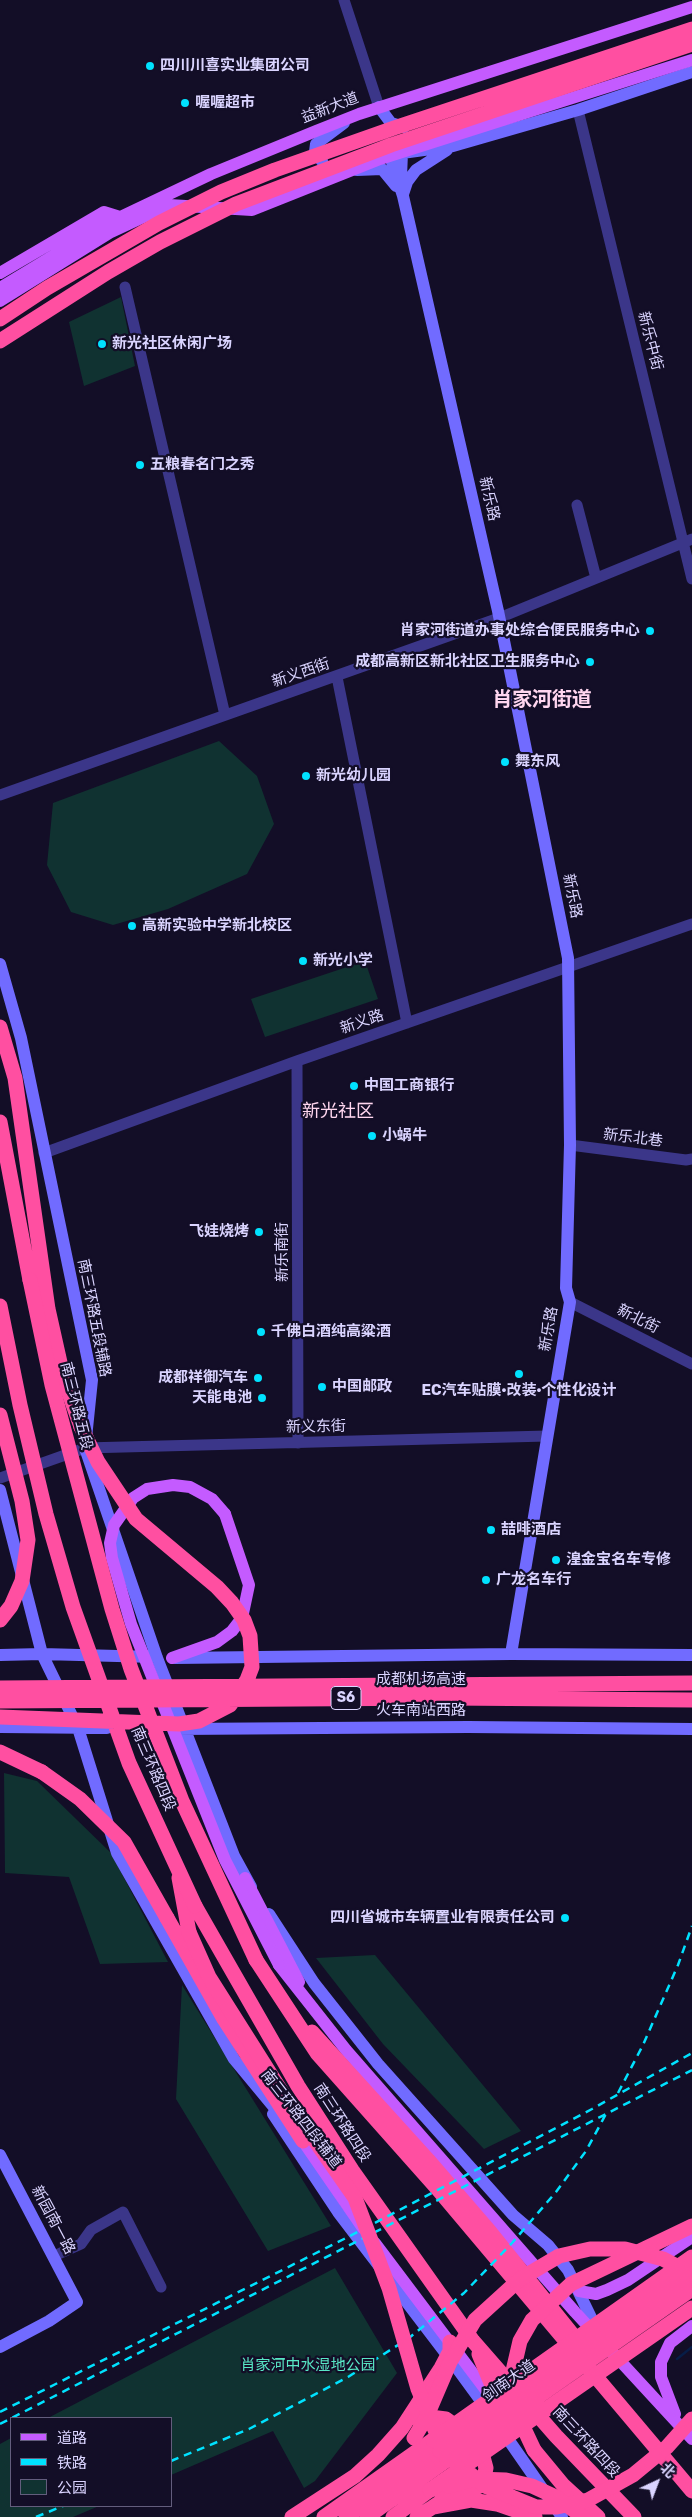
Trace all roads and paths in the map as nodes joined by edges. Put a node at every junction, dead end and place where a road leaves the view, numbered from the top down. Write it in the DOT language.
graph roads {
  1 [pos="344,0"];
  2 [pos="692,7"];
  3 [pos="692,29"];
  4 [pos="692,37"];
  5 [pos="692,44"];
  6 [pos="692,60"];
  7 [pos="692,72"];
  8 [pos="379,107"];
  9 [pos="578,110"];
  10 [pos="359,114"];
  11 [pos="432,124"];
  12 [pos="453,146"];
  13 [pos="391,156"];
  14 [pos="355,170"];
  15 [pos="402,196"];
  16 [pos="120,217"];
  17 [pos="108,228"];
  18 [pos="0,273"];
  19 [pos="125,287"];
  20 [pos="0,288"];
  21 [pos="0,301"];
  22 [pos="0,319"];
  23 [pos="0,341"];
  24 [pos="577,505"];
  25 [pos="688,540"];
  26 [pos="596,578"];
  27 [pos="692,579"];
  28 [pos="499,618"];
  29 [pos="337,677"];
  30 [pos="225,715"];
  31 [pos="0,795"];
  32 [pos="692,924"];
  33 [pos="0,964"];
  34 [pos="568,967"];
  35 [pos="407,1023"];
  36 [pos="0,1028"];
  37 [pos="297,1060"];
  38 [pos="0,1122"];
  39 [pos="570,1145"];
  40 [pos="44,1153"];
  41 [pos="692,1158"];
  42 [pos="570,1302"];
  43 [pos="0,1306"];
  44 [pos="692,1364"];
  45 [pos="0,1415"];
  46 [pos="547,1436"];
  47 [pos="298,1443"];
  48 [pos="85,1448"];
  49 [pos="0,1478"];
  50 [pos="0,1490"];
  51 [pos="0,1620"];
  52 [pos="42,1654"];
  53 [pos="511,1654"];
  54 [pos="0,1655"];
  55 [pos="692,1655"];
  56 [pos="157,1658"];
  57 [pos="172,1658"];
  58 [pos="692,1684"];
  59 [pos="0,1688"];
  60 [pos="140,1693"];
  61 [pos="692,1700"];
  62 [pos="0,1701"];
  63 [pos="0,1718"];
  64 [pos="0,1726"];
  65 [pos="78,1728"];
  66 [pos="185,1729"];
  67 [pos="692,1729"];
  68 [pos="0,1752"];
  69 [pos="245,1878"];
  70 [pos="190,1905"];
  71 [pos="346,2050"];
  72 [pos="255,2086"];
  73 [pos="303,2141"];
  74 [pos="0,2155"];
  75 [pos="692,2226"];
  76 [pos="692,2237"];
  77 [pos="54,2256"];
  78 [pos="692,2257"];
  79 [pos="692,2274"];
  80 [pos="692,2278"];
  81 [pos="628,2280"];
  82 [pos="161,2287"];
  83 [pos="692,2289"];
  84 [pos="579,2291"];
  85 [pos="692,2308"];
  86 [pos="692,2326"];
  87 [pos="473,2341"];
  88 [pos="670,2343"];
  89 [pos="604,2344"];
  90 [pos="0,2347"];
  91 [pos="448,2351"];
  92 [pos="504,2414"];
  93 [pos="685,2420"];
  94 [pos="393,2438"];
  95 [pos="692,2439"];
  96 [pos="440,2450"];
  97 [pos="372,2482"];
  98 [pos="430,2490"];
  99 [pos="692,2491"];
  100 [pos="433,2507"];
  101 [pos="292,2517"];
  102 [pos="324,2517"];
  103 [pos="346,2517"];
  104 [pos="367,2517"];
  105 [pos="393,2517"];
  106 [pos="417,2517"];
  107 [pos="535,2517"];
  108 [pos="562,2517"];
  109 [pos="582,2517"];
  110 [pos="598,2517"];
  111 [pos="634,2517"];
  1 -- 8 [label="street"];
  2 -- 8 [label="main road, 益新大道"];
  3 -- 22 [label="highway, bridge"];
  4 -- 11 [label="main road"];
  5 -- 23 [label="highway, bridge"];
  6 -- 13 [label="main road, 益新大道"];
  7 -- 9 [label="main road"];
  8 -- 10 [label="main road, 益新大道"];
  8 -- 11 [label="main road"];
  9 -- 12 [label="main road"];
  9 -- 25 [label="street, 新乐中街"];
  10 -- 13 [label="main road"];
  10 -- 16 [label="main road, 益新大道"];
  11 -- 13 [label="main road"];
  12 -- 13 [label="main road"];
  12 -- 15 [label="main road"];
  13 -- 14 [label="main road, 益新大道"];
  13 -- 15 [label="main road, 新乐路"];
  14 -- 15 [label="main road"];
  14 -- 17 [label="main road, 益新大道"];
  15 -- 28 [label="main road, 新乐路"];
  16 -- 17 [label="main road, 益新大道"];
  16 -- 18 [label="main road"];
  17 -- 20 [label="main road, 益新大道"];
  17 -- 21 [label="main road, 益新大道"];
  19 -- 30 [label="street"];
  24 -- 26 [label="street"];
  25 -- 26 [label="street, 新义西街"];
  25 -- 27 [label="street, 新乐中街"];
  26 -- 28 [label="street, 新义西街"];
  28 -- 29 [label="street, 新义西街"];
  28 -- 34 [label="main road, 新乐路"];
  29 -- 30 [label="street, 新义西街"];
  29 -- 35 [label="street"];
  30 -- 31 [label="street, 新义西街"];
  32 -- 34 [label="street, 新义路"];
  33 -- 40 [label="main road, 南三环路五段辅路"];
  34 -- 35 [label="street, 新义路"];
  34 -- 39 [label="main road, 新乐路"];
  35 -- 37 [label="street, 新义路"];
  36 -- 63 [label="highway, bridge"];
  37 -- 40 [label="street, 新义路"];
  37 -- 47 [label="street, 新乐南街"];
  38 -- 60 [label="highway, 南三环路五段, bridge"];
  39 -- 41 [label="street, 新乐北巷"];
  39 -- 42 [label="main road, 新乐路"];
  40 -- 48 [label="main road, 南三环路五段辅路"];
  42 -- 44 [label="street, 新北街"];
  42 -- 46 [label="main road, 新乐路"];
  43 -- 70 [label="highway, 南三环路四段, bridge"];
  45 -- 51 [label="highway, bridge"];
  46 -- 47 [label="street, 新义东街"];
  46 -- 53 [label="main road, 新乐路"];
  47 -- 48 [label="street, 新义东街"];
  48 -- 49 [label="street, 新义东街"];
  48 -- 56 [label="main road, 南三环路五段辅路"];
  50 -- 52 [label="main road"];
  52 -- 54 [label="main road"];
  52 -- 56 [label="main road"];
  52 -- 65 [label="main road"];
  53 -- 55 [label="main road"];
  53 -- 57 [label="main road"];
  56 -- 57 [label="main road"];
  56 -- 66 [label="main road, 南三环路五段辅路"];
  57 -- 71 [label="main road, bridge"];
  58 -- 59 [label="highway, 成都机场高速 / S6, bridge"];
  60 -- 99 [label="highway, 南三环路四段, bridge"];
  61 -- 62 [label="highway, 成都机场高速 / S6, bridge"];
  64 -- 65 [label="main road, 火车南站西路"];
  65 -- 66 [label="main road, 火车南站西路"];
  65 -- 72 [label="main road, 南三环路四段辅道"];
  66 -- 67 [label="main road, 火车南站西路"];
  66 -- 69 [label="main road"];
  68 -- 73 [label="highway, bridge"];
  69 -- 71 [label="main road"];
  69 -- 84 [label="main road"];
  70 -- 87 [label="highway, 南三环路四段"];
  70 -- 93 [label="highway, bridge"];
  71 -- 89 [label="main road"];
  72 -- 73 [label="main road, 南三环路四段辅道"];
  72 -- 91 [label="main road"];
  73 -- 91 [label="main road, 南三环路四段辅道"];
  74 -- 77 [label="main road, 新园南一路"];
  75 -- 110 [label="highway, bridge"];
  76 -- 81 [label="main road"];
  77 -- 82 [label="street"];
  77 -- 90 [label="main road, 新园南一路"];
  78 -- 96 [label="highway, bridge"];
  79 -- 96 [label="highway, 剑南大道, bridge"];
  80 -- 97 [label="highway, bridge"];
  81 -- 84 [label="main road"];
  81 -- 88 [label="main road"];
  83 -- 96 [label="highway, 剑南大道, bridge"];
  84 -- 89 [label="main road"];
  85 -- 98 [label="highway, bridge"];
  86 -- 88 [label="main road"];
  87 -- 92 [label="highway"];
  87 -- 111 [label="highway, 南三环路四段"];
  88 -- 93 [label="main road"];
  89 -- 93 [label="main road"];
  91 -- 92 [label="main road, 南三环路四段辅道"];
  91 -- 94 [label="highway"];
  91 -- 108 [label="main road"];
  92 -- 109 [label="main road, 南三环路四段辅道"];
  93 -- 95 [label="main road"];
  94 -- 100 [label="highway"];
  94 -- 101 [label="highway"];
  96 -- 97 [label="highway"];
  96 -- 103 [label="highway, 剑南大道"];
  96 -- 104 [label="highway, 剑南大道"];
  97 -- 102 [label="highway"];
  98 -- 105 [label="highway"];
  98 -- 109 [label="highway, bridge"];
  100 -- 106 [label="highway"];
  100 -- 107 [label="highway"];
}
